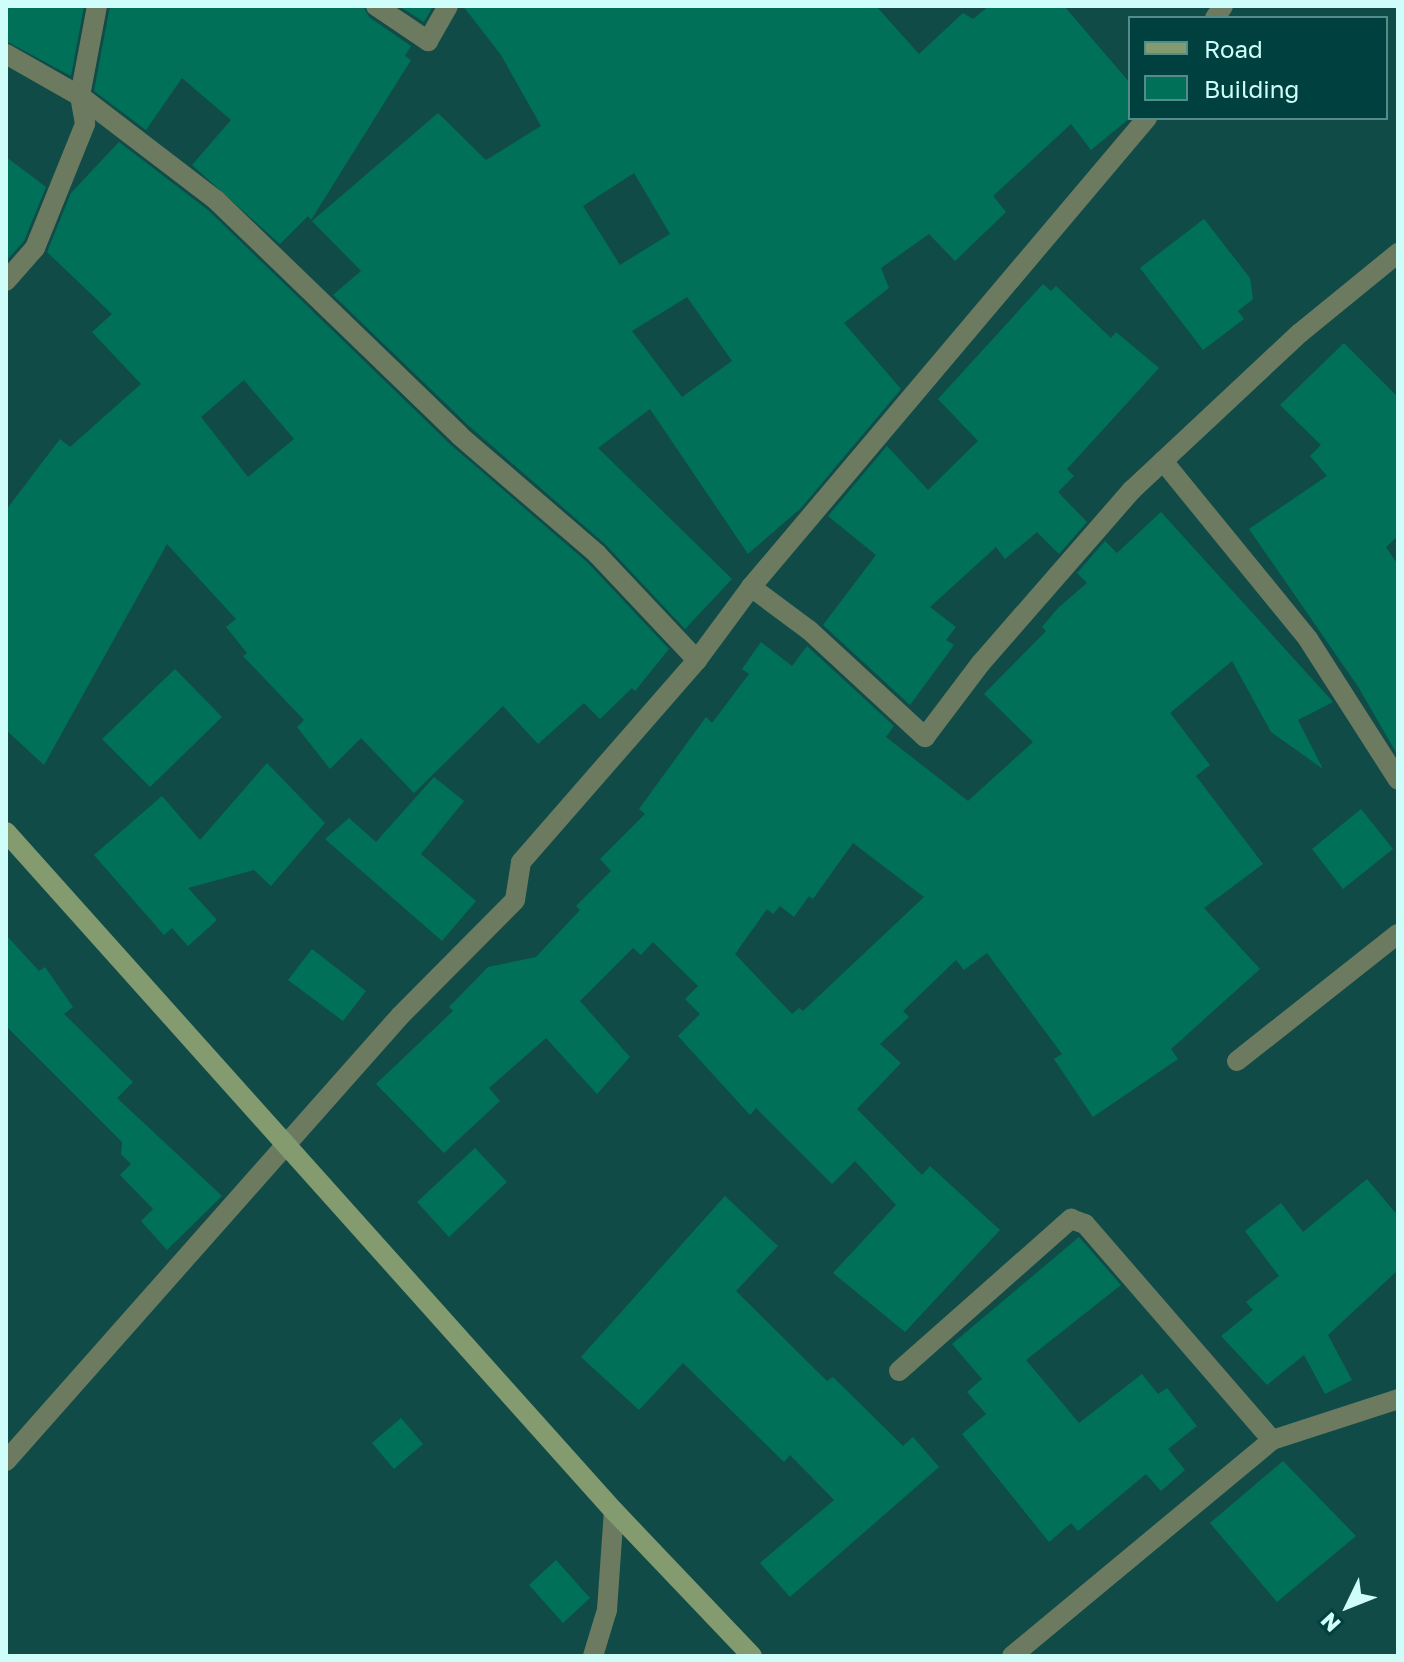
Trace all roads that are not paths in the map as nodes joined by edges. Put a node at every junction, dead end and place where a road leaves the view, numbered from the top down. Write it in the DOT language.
graph roads {
  1 [pos="97,6"];
  2 [pos="376,6"];
  3 [pos="448,6"];
  4 [pos="6,54"];
  5 [pos="80,96"];
  6 [pos="1145,120"];
  7 [pos="1398,253"];
  8 [pos="6,281"];
  9 [pos="1163,461"];
  10 [pos="751,587"];
  11 [pos="697,660"];
  12 [pos="1398,780"];
  13 [pos="6,832"];
  14 [pos="1398,934"];
  15 [pos="1237,1061"];
  16 [pos="285,1146"];
  17 [pos="899,1371"];
  18 [pos="1398,1399"];
  19 [pos="1272,1440"];
  20 [pos="6,1461"];
  21 [pos="614,1511"];
  22 [pos="593,1656"];
  23 [pos="752,1656"];
  24 [pos="1012,1656"];
  1 -- 5 [label="street"];
  2 -- 3 [label="street"];
  4 -- 5 [label="street"];
  5 -- 8 [label="street"];
  5 -- 11 [label="street"];
  6 -- 10 [label="street"];
  7 -- 9 [label="street"];
  9 -- 10 [label="street"];
  9 -- 12 [label="street"];
  10 -- 11 [label="street"];
  11 -- 16 [label="street"];
  13 -- 16 [label="main road"];
  14 -- 15 [label="street"];
  16 -- 20 [label="street"];
  16 -- 21 [label="main road"];
  17 -- 19 [label="street"];
  18 -- 19 [label="street"];
  19 -- 24 [label="street"];
  21 -- 22 [label="street"];
  21 -- 23 [label="main road"];
}
